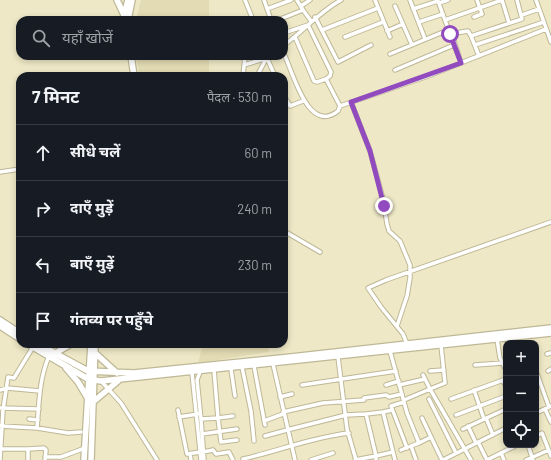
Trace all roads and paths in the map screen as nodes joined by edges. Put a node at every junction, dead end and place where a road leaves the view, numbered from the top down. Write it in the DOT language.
graph roads {
  1 [pos="117,0"];
  2 [pos="128,0"];
  3 [pos="132,0"];
  4 [pos="245,0"];
  5 [pos="264,0"];
  6 [pos="291,0"];
  7 [pos="297,0"];
  8 [pos="310,0"];
  9 [pos="341,0"];
  10 [pos="375,0"];
  11 [pos="410,0"];
  12 [pos="448,0"];
  13 [pos="477,0"];
  14 [pos="502,0"];
  15 [pos="517,0"];
  16 [pos="536,0"];
  17 [pos="336,1"];
  18 [pos="439,3"];
  19 [pos="300,6"];
  20 [pos="395,6"];
  21 [pos="378,8"];
  22 [pos="480,8"];
  23 [pos="267,9"];
  24 [pos="413,9"];
  25 [pos="539,9"];
  26 [pos="303,10"];
  27 [pos="443,14"];
  28 [pos="522,15"];
  29 [pos="125,16"];
  30 [pos="126,16"];
  31 [pos="127,16"];
  32 [pos="251,16"];
  33 [pos="270,16"];
  34 [pos="288,16"];
  35 [pos="315,17"];
  36 [pos="474,17"];
  37 [pos="445,20"];
  38 [pos="383,22"];
  39 [pos="419,22"];
  40 [pos="544,22"];
  41 [pos="310,23"];
  42 [pos="509,23"];
  43 [pos="403,24"];
  44 [pos="546,29"];
  45 [pos="322,30"];
  46 [pos="448,30"];
  47 [pos="288,31"];
  48 [pos="387,31"];
  49 [pos="452,35"];
  50 [pos="471,36"];
  51 [pos="295,37"];
  52 [pos="345,37"];
  53 [pos="390,37"];
  54 [pos="426,39"];
  55 [pos="288,42"];
  56 [pos="551,42"];
  57 [pos="412,44"];
  58 [pos="371,45"];
  59 [pos="454,45"];
  60 [pos="475,45"];
  61 [pos="390,54"];
  62 [pos="479,56"];
  63 [pos="130,60"];
  64 [pos="245,60"];
  65 [pos="258,60"];
  66 [pos="265,60"];
  67 [pos="268,60"];
  68 [pos="286,60"];
  69 [pos="461,63"];
  70 [pos="244,65"];
  71 [pos="395,70"];
  72 [pos="131,72"];
  73 [pos="243,72"];
  74 [pos="259,72"];
  75 [pos="273,72"];
  76 [pos="326,79"];
  77 [pos="303,101"];
  78 [pos="351,102"];
  79 [pos="288,103"];
  80 [pos="340,106"];
  81 [pos="16,170"];
  82 [pos="0,172"];
  83 [pos="551,222"];
  84 [pos="288,233"];
  85 [pos="320,252"];
  86 [pos="411,271"];
  87 [pos="0,320"];
  88 [pos="0,326"];
  89 [pos="397,326"];
  90 [pos="551,328"];
  91 [pos="16,330"];
  92 [pos="551,333"];
  93 [pos="16,336"];
  94 [pos="497,339"];
  95 [pos="406,344"];
  96 [pos="441,345"];
  97 [pos="31,348"];
  98 [pos="38,348"];
  99 [pos="64,348"];
  100 [pos="91,348"];
  101 [pos="94,348"];
  102 [pos="390,351"];
  103 [pos="94,352"];
  104 [pos="51,355"];
  105 [pos="338,357"];
  106 [pos="503,363"];
  107 [pos="273,364"];
  108 [pos="64,365"];
  109 [pos="475,365"];
  110 [pos="254,366"];
  111 [pos="242,367"];
  112 [pos="231,369"];
  113 [pos="214,370"];
  114 [pos="396,370"];
  115 [pos="444,370"];
  116 [pos="88,371"];
  117 [pos="200,372"];
  118 [pos="430,372"];
  119 [pos="95,373"];
  120 [pos="117,373"];
  121 [pos="192,373"];
  122 [pos="538,376"];
  123 [pos="341,378"];
  124 [pos="88,379"];
  125 [pos="94,380"];
  126 [pos="503,380"];
  127 [pos="101,381"];
  128 [pos="118,381"];
  129 [pos="399,383"];
  130 [pos="302,385"];
  131 [pos="386,385"];
  132 [pos="6,388"];
  133 [pos="108,388"];
  134 [pos="430,388"];
  135 [pos="0,390"];
  136 [pos="474,390"];
  137 [pos="40,391"];
  138 [pos="292,394"];
  139 [pos="402,394"];
  140 [pos="235,396"];
  141 [pos="87,397"];
  142 [pos="280,397"];
  143 [pos="503,397"];
  144 [pos="429,399"];
  145 [pos="451,399"];
  146 [pos="404,401"];
  147 [pos="93,402"];
  148 [pos="344,402"];
  149 [pos="479,406"];
  150 [pos="548,407"];
  151 [pos="1,408"];
  152 [pos="38,409"];
  153 [pos="178,410"];
  154 [pos="392,410"];
  155 [pos="503,410"];
  156 [pos="283,412"];
  157 [pos="383,412"];
  158 [pos="539,412"];
  159 [pos="198,414"];
  160 [pos="366,414"];
  161 [pos="346,415"];
  162 [pos="456,415"];
  163 [pos="233,416"];
  164 [pos="179,417"];
  165 [pos="218,418"];
  166 [pos="422,418"];
  167 [pos="485,418"];
  168 [pos="29,419"];
  169 [pos="202,419"];
  170 [pos="38,420"];
  171 [pos="551,422"];
  172 [pos="1,426"];
  173 [pos="468,426"];
  174 [pos="37,428"];
  175 [pos="237,429"];
  176 [pos="463,429"];
  177 [pos="287,430"];
  178 [pos="503,430"];
  179 [pos="220,431"];
  180 [pos="81,432"];
  181 [pos="348,433"];
  182 [pos="202,434"];
  183 [pos="539,434"];
  184 [pos="492,435"];
  185 [pos="265,436"];
  186 [pos="431,438"];
  187 [pos="237,440"];
  188 [pos="254,441"];
  189 [pos="477,442"];
  190 [pos="0,443"];
  191 [pos="419,443"];
  192 [pos="549,445"];
  193 [pos="292,447"];
  194 [pos="409,447"];
  195 [pos="28,448"];
  196 [pos="85,448"];
  197 [pos="511,448"];
  198 [pos="529,448"];
  199 [pos="1,449"];
  200 [pos="465,449"];
  201 [pos="401,450"];
  202 [pos="549,450"];
  203 [pos="393,452"];
  204 [pos="333,453"];
  205 [pos="456,453"];
  206 [pos="501,453"];
  207 [pos="190,454"];
  208 [pos="202,455"];
  209 [pos="551,456"];
  210 [pos="376,458"];
  211 [pos="45,459"];
  212 [pos="243,459"];
  213 [pos="532,459"];
  214 [pos="0,460"];
  215 [pos="28,460"];
  216 [pos="84,460"];
  217 [pos="91,460"];
  218 [pos="157,460"];
  219 [pos="192,460"];
  220 [pos="204,460"];
  221 [pos="233,460"];
  222 [pos="295,460"];
  223 [pos="310,460"];
  224 [pos="356,460"];
  225 [pos="395,460"];
  226 [pos="416,460"];
  227 [pos="442,460"];
  228 [pos="471,460"];
  229 [pos="487,460"];
  230 [pos="504,460"];
  231 [pos="526,460"];
  1 -- 29 [label="main road"];
  2 -- 30 [label="main road"];
  3 -- 31 [label="main road"];
  4 -- 32 [label="street"];
  5 -- 23 [label="street"];
  6 -- 23 [label="street"];
  7 -- 19 [label="street"];
  8 -- 19 [label="street"];
  9 -- 17 [label="street"];
  10 -- 21 [label="street"];
  11 -- 24 [label="street"];
  12 -- 18 [label="street"];
  13 -- 22 [label="street"];
  14 -- 22 [label="street"];
  14 -- 42 [label="street"];
  15 -- 28 [label="street"];
  16 -- 25 [label="street"];
  17 -- 35 [label="street"];
  18 -- 24 [label="street"];
  18 -- 27 [label="street"];
  19 -- 26 [label="street"];
  20 -- 43 [label="street"];
  21 -- 38 [label="street"];
  21 -- 45 [label="street"];
  22 -- 36 [label="street"];
  22 -- 37 [label="street"];
  23 -- 33 [label="street"];
  24 -- 39 [label="street"];
  25 -- 28 [label="street"];
  25 -- 40 [label="street"];
  26 -- 34 [label="street"];
  26 -- 41 [label="street"];
  27 -- 37 [label="street"];
  27 -- 39 [label="street"];
  28 -- 42 [label="street"];
  35 -- 41 [label="street"];
  35 -- 45 [label="street"];
  37 -- 46 [label="street"];
  38 -- 48 [label="street"];
  38 -- 52 [label="street"];
  39 -- 54 [label="street"];
  40 -- 44 [label="street"];
  40 -- 60 [label="street"];
  41 -- 47 [label="street"];
  41 -- 51 [label="street"];
  41 -- 76 [label="street"];
  42 -- 50 [label="street"];
  43 -- 48 [label="street"];
  43 -- 57 [label="street"];
  44 -- 56 [label="street"];
  44 -- 62 [label="street"];
  45 -- 58 [label="street"];
  46 -- 49 [label="street"];
  46 -- 54 [label="street"];
  48 -- 53 [label="street"];
  49 -- 50 [label="street"];
  49 -- 59 [label="street"];
  50 -- 60 [label="street"];
  51 -- 55 [label="street"];
  51 -- 76 [label="street"];
  54 -- 57 [label="street"];
  57 -- 61 [label="street"];
  59 -- 69 [label="street"];
  59 -- 71 [label="street"];
  60 -- 62 [label="street"];
  62 -- 69 [label="street"];
  63 -- 72 [label="main road"];
  64 -- 70 [label="street"];
  65 -- 70 [label="street"];
  66 -- 74 [label="street"];
  67 -- 75 [label="street"];
  68 -- 77 [label="street"];
  69 -- 78 [label="street"];
  70 -- 73 [label="street"];
  76 -- 80 [label="street"];
  77 -- 79 [label="street"];
  77 -- 80 [label="street"];
  78 -- 80 [label="street"];
  78 -- 86 [label="street"];
  81 -- 82 [label="street"];
  83 -- 86 [label="street"];
  84 -- 85 [label="street"];
  86 -- 89 [label="street"];
  86 -- 89 [label="street"];
  87 -- 91 [label="main road"];
  88 -- 93 [label="main road"];
  89 -- 95 [label="street"];
  90 -- 95 [label="main road"];
  92 -- 94 [label="main road"];
  94 -- 96 [label="main road"];
  94 -- 106 [label="street"];
  95 -- 120 [label="main road"];
  96 -- 102 [label="main road"];
  96 -- 115 [label="street"];
  97 -- 132 [label="street"];
  98 -- 104 [label="main road"];
  99 -- 104 [label="main road"];
  100 -- 116 [label="main road"];
  101 -- 103 [label="main road"];
  102 -- 105 [label="main road"];
  102 -- 114 [label="street"];
  103 -- 119 [label="main road"];
  103 -- 120 [label="main road"];
  104 -- 108 [label="main road"];
  104 -- 116 [label="main road"];
  104 -- 137 [label="street"];
  105 -- 107 [label="main road"];
  105 -- 123 [label="street"];
  106 -- 109 [label="street"];
  107 -- 110 [label="main road"];
  107 -- 142 [label="street"];
  108 -- 124 [label="main road"];
  108 -- 141 [label="main road"];
  110 -- 111 [label="main road"];
  110 -- 156 [label="street"];
  111 -- 112 [label="main road"];
  111 -- 188 [label="street"];
  112 -- 113 [label="main road"];
  112 -- 140 [label="street"];
  113 -- 117 [label="main road"];
  113 -- 165 [label="street"];
  114 -- 123 [label="street"];
  114 -- 129 [label="street"];
  115 -- 118 [label="street"];
  115 -- 134 [label="street"];
  116 -- 119 [label="main road"];
  116 -- 124 [label="main road"];
  117 -- 121 [label="main road"];
  117 -- 169 [label="street"];
  119 -- 120 [label="main road"];
  119 -- 125 [label="main road"];
  121 -- 128 [label="main road"];
  121 -- 159 [label="street"];
  122 -- 150 [label="street"];
  123 -- 130 [label="street"];
  123 -- 148 [label="street"];
  124 -- 125 [label="main road"];
  124 -- 141 [label="main road"];
  125 -- 127 [label="main road"];
  125 -- 147 [label="main road"];
  126 -- 136 [label="street"];
  127 -- 128 [label="main road"];
  127 -- 133 [label="street"];
  128 -- 133 [label="main road"];
  129 -- 131 [label="street"];
  129 -- 134 [label="street"];
  129 -- 139 [label="street"];
  132 -- 135 [label="street"];
  132 -- 137 [label="street"];
  132 -- 151 [label="street"];
  133 -- 147 [label="main road"];
  133 -- 218 [label="street"];
  134 -- 146 [label="street"];
  134 -- 200 [label="street"];
  136 -- 145 [label="street"];
  136 -- 149 [label="street"];
  137 -- 152 [label="street"];
  138 -- 142 [label="street"];
  139 -- 146 [label="street"];
  139 -- 148 [label="street"];
  141 -- 196 [label="main road"];
  142 -- 156 [label="street"];
  143 -- 149 [label="street"];
  144 -- 205 [label="street"];
  146 -- 154 [label="street"];
  146 -- 191 [label="street"];
  147 -- 217 [label="main road"];
  148 -- 156 [label="street"];
  148 -- 161 [label="street"];
  149 -- 162 [label="street"];
  149 -- 167 [label="street"];
  150 -- 158 [label="street"];
  150 -- 171 [label="street"];
  151 -- 152 [label="street"];
  151 -- 172 [label="street"];
  152 -- 170 [label="street"];
  153 -- 164 [label="street"];
  154 -- 157 [label="street"];
  154 -- 194 [label="street"];
  155 -- 167 [label="street"];
  156 -- 177 [label="street"];
  157 -- 160 [label="street"];
  157 -- 203 [label="street"];
  159 -- 164 [label="street"];
  159 -- 208 [label="street"];
  160 -- 161 [label="street"];
  160 -- 210 [label="street"];
  161 -- 177 [label="street"];
  161 -- 181 [label="street"];
  163 -- 165 [label="street"];
  164 -- 207 [label="street"];
  165 -- 169 [label="street"];
  165 -- 179 [label="street"];
  166 -- 186 [label="street"];
  167 -- 173 [label="street"];
  167 -- 184 [label="street"];
  168 -- 170 [label="street"];
  169 -- 182 [label="street"];
  170 -- 174 [label="street"];
  172 -- 174 [label="street"];
  172 -- 190 [label="street"];
  173 -- 176 [label="street"];
  173 -- 189 [label="street"];
  174 -- 180 [label="street"];
  175 -- 179 [label="street"];
  177 -- 185 [label="street"];
  177 -- 193 [label="street"];
  178 -- 184 [label="street"];
  179 -- 182 [label="street"];
  179 -- 187 [label="street"];
  181 -- 193 [label="street"];
  181 -- 224 [label="street"];
  182 -- 208 [label="street"];
  183 -- 192 [label="street"];
  184 -- 189 [label="street"];
  186 -- 191 [label="street"];
  186 -- 227 [label="street"];
  189 -- 200 [label="street"];
  189 -- 229 [label="street"];
  190 -- 199 [label="street"];
  191 -- 194 [label="street"];
  192 -- 202 [label="street"];
  193 -- 212 [label="street"];
  193 -- 222 [label="street"];
  194 -- 201 [label="street"];
  194 -- 226 [label="street"];
  195 -- 199 [label="street"];
  195 -- 211 [label="street"];
  195 -- 215 [label="street"];
  196 -- 211 [label="street"];
  196 -- 216 [label="main road"];
  197 -- 206 [label="street"];
  198 -- 213 [label="street"];
  199 -- 214 [label="street"];
  200 -- 205 [label="street"];
  200 -- 228 [label="street"];
  202 -- 209 [label="street"];
  202 -- 213 [label="street"];
  203 -- 210 [label="street"];
  203 -- 225 [label="street"];
  204 -- 223 [label="street"];
  205 -- 227 [label="street"];
  206 -- 229 [label="street"];
  206 -- 230 [label="street"];
  207 -- 208 [label="street"];
  207 -- 219 [label="street"];
  208 -- 220 [label="street"];
  208 -- 221 [label="street"];
  210 -- 224 [label="street"];
  213 -- 231 [label="street"];
}
